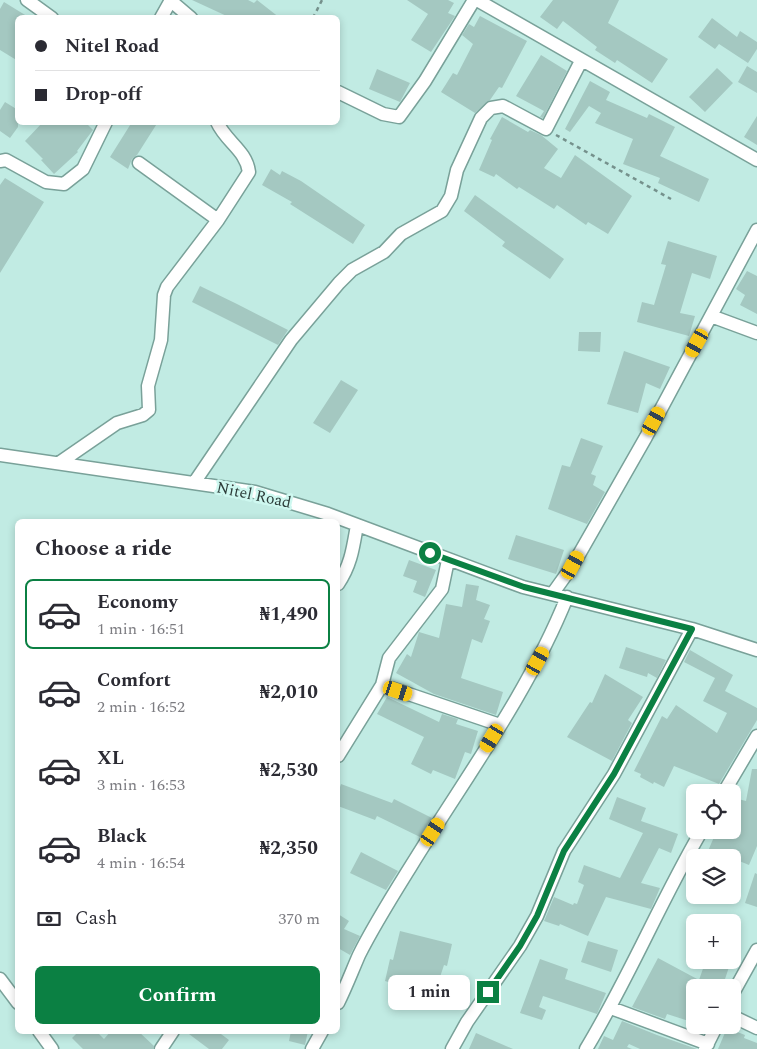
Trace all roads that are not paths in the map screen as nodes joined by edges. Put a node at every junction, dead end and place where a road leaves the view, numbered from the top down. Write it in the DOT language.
graph roads {
  1 [pos="27,0"];
  2 [pos="171,0"];
  3 [pos="476,0"];
  4 [pos="48,15"];
  5 [pos="163,15"];
  6 [pos="188,15"];
  7 [pos="582,60"];
  8 [pos="340,93"];
  9 [pos="105,125"];
  10 [pos="218,125"];
  11 [pos="2,159"];
  12 [pos="757,160"];
  13 [pos="139,163"];
  14 [pos="218,220"];
  15 [pos="757,230"];
  16 [pos="712,316"];
  17 [pos="757,333"];
  18 [pos="0,455"];
  19 [pos="59,464"];
  20 [pos="194,484"];
  21 [pos="338,519"];
  22 [pos="340,520"];
  23 [pos="357,525"];
  24 [pos="448,560"];
  25 [pos="340,581"];
  26 [pos="553,593"];
  27 [pos="567,598"];
  28 [pos="692,629"];
  29 [pos="757,650"];
  30 [pos="382,685"];
  31 [pos="500,725"];
  32 [pos="757,736"];
  33 [pos="340,753"];
  34 [pos="729,784"];
  35 [pos="697,839"];
  36 [pos="757,950"];
  37 [pos="0,979"];
  38 [pos="741,979"];
  39 [pos="15,999"];
  40 [pos="340,999"];
  41 [pos="610,1008"];
  42 [pos="741,1020"];
  43 [pos="757,1028"];
  44 [pos="171,1034"];
  45 [pos="320,1034"];
  46 [pos="712,1034"];
  47 [pos="706,1046"];
  48 [pos="161,1049"];
  49 [pos="312,1049"];
  50 [pos="452,1049"];
  51 [pos="586,1049"];
  1 -- 4 [label="street"];
  2 -- 5 [label="street"];
  2 -- 6 [label="street"];
  3 -- 7 [label="street"];
  3 -- 8 [label="street"];
  7 -- 12 [label="street"];
  7 -- 20 [label="street"];
  9 -- 11 [label="street"];
  10 -- 14 [label="street"];
  13 -- 14 [label="street"];
  14 -- 19 [label="street"];
  15 -- 16 [label="street"];
  16 -- 17 [label="street"];
  16 -- 26 [label="street"];
  18 -- 19 [label="street, Nitel Road"];
  19 -- 20 [label="street, Nitel Road"];
  20 -- 21 [label="street, Nitel Road"];
  22 -- 23 [label="street, Nitel Road"];
  23 -- 24 [label="street, Nitel Road"];
  23 -- 25 [label="street"];
  24 -- 26 [label="street, Nitel Road"];
  24 -- 30 [label="street"];
  26 -- 27 [label="street, Nitel Road"];
  27 -- 28 [label="street, Nitel Road"];
  27 -- 31 [label="street"];
  28 -- 29 [label="street, Nitel Road"];
  28 -- 50 [label="street"];
  30 -- 31 [label="street"];
  30 -- 33 [label="street"];
  31 -- 40 [label="street"];
  32 -- 34 [label="street"];
  35 -- 41 [label="street"];
  36 -- 38 [label="street"];
  37 -- 39 [label="street"];
  41 -- 47 [label="street"];
  41 -- 51 [label="street"];
  42 -- 43 [label="street"];
  44 -- 48 [label="street"];
  45 -- 49 [label="street"];
  46 -- 47 [label="street"];
}
